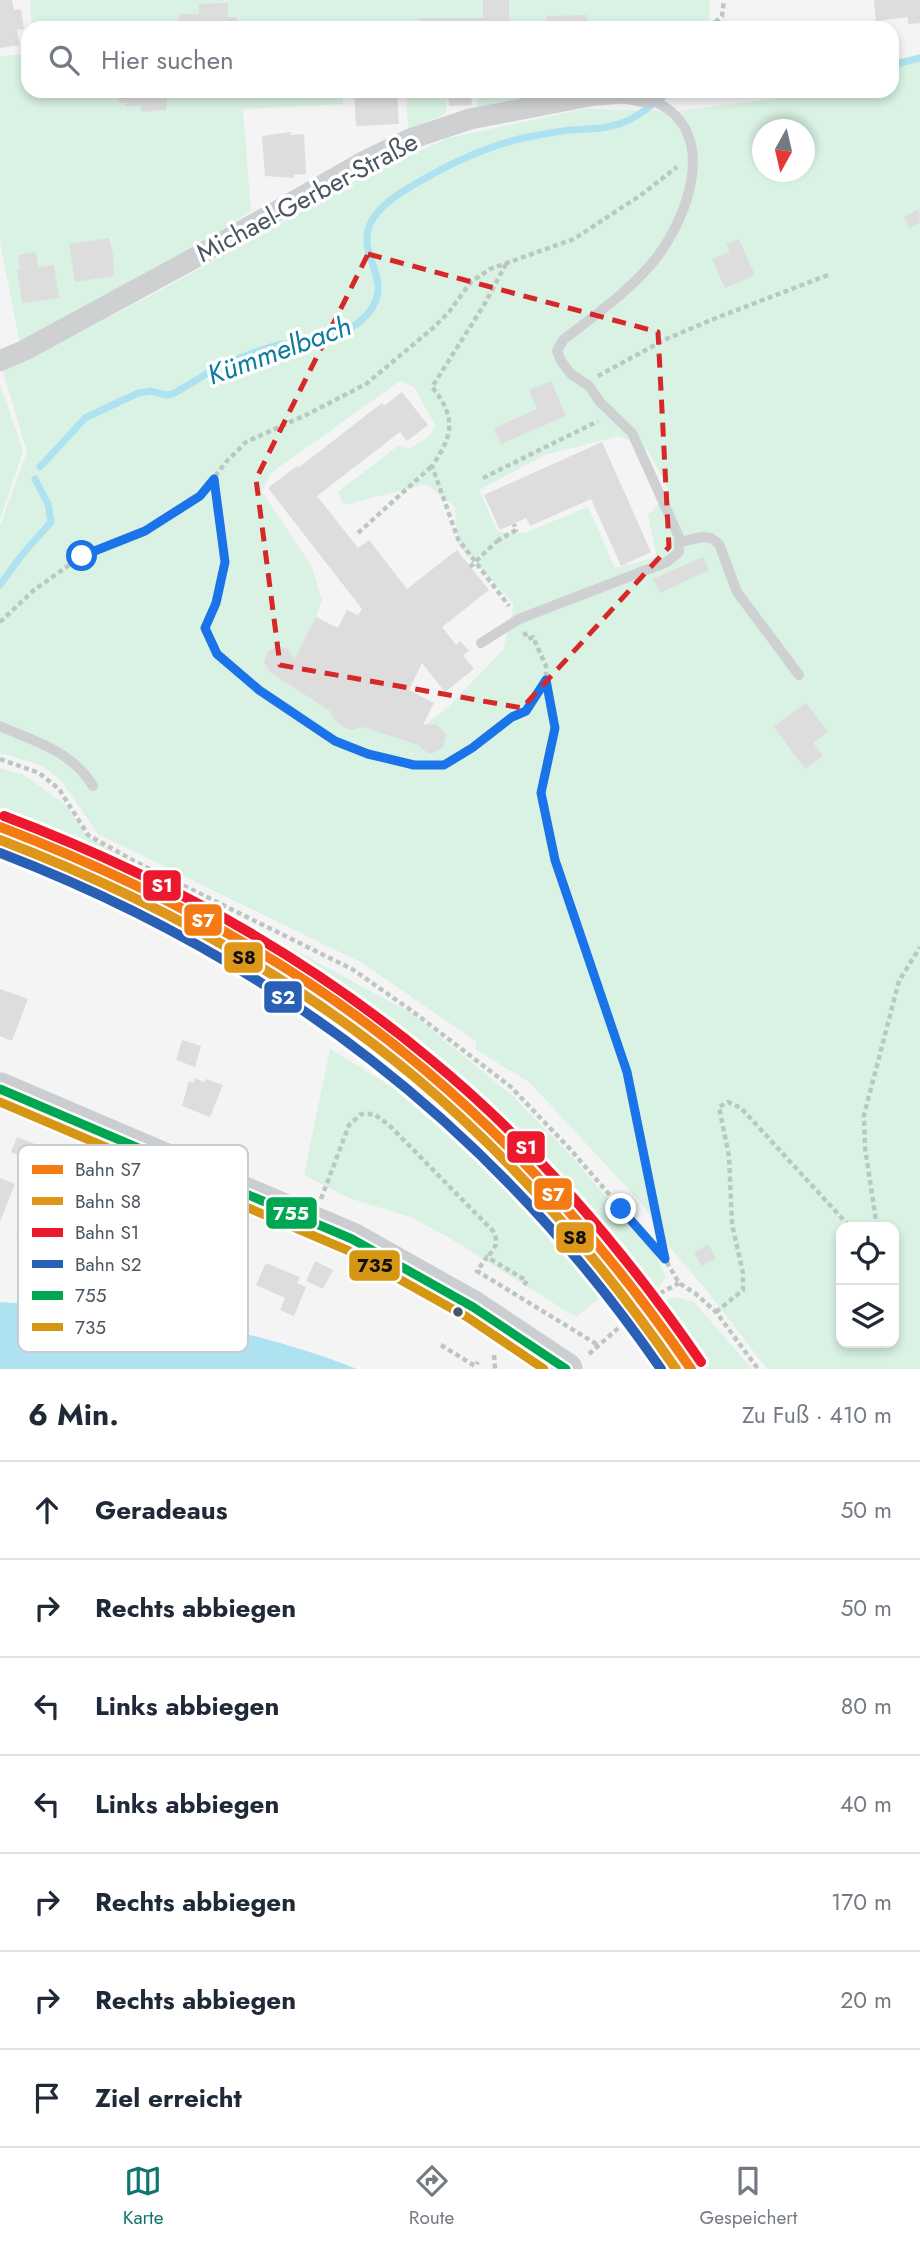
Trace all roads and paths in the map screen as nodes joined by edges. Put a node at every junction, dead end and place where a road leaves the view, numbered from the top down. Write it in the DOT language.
graph roads {
  1 [pos="724,0"];
  2 [pos="717,21"];
  3 [pos="579,98"];
  4 [pos="641,98"];
  5 [pos="655,102"];
  6 [pos="692,155"];
  7 [pos="506,264"];
  8 [pos="828,275"];
  9 [pos="0,360"];
  10 [pos="585,383"];
  11 [pos="612,414"];
  12 [pos="432,466"];
  13 [pos="484,478"];
  14 [pos="214,479"];
  15 [pos="514,524"];
  16 [pos="358,533"];
  17 [pos="680,542"];
  18 [pos="470,566"];
  19 [pos="519,620"];
  20 [pos="0,622"];
  21 [pos="528,639"];
  22 [pos="481,643"];
  23 [pos="799,675"];
  24 [pos="546,680"];
  25 [pos="0,726"];
  26 [pos="0,759"];
  27 [pos="93,786"];
  28 [pos="920,947"];
  29 [pos="0,1089"];
  30 [pos="132,1145"];
  31 [pos="248,1194"];
  32 [pos="313,1222"];
  33 [pos="845,1222"];
  34 [pos="876,1222"];
  35 [pos="486,1257"];
  36 [pos="665,1259"];
  37 [pos="679,1283"];
  38 [pos="524,1285"];
  39 [pos="716,1312"];
  40 [pos="441,1345"];
  41 [pos="598,1345"];
  42 [pos="478,1362"];
  43 [pos="574,1365"];
  44 [pos="758,1369"];
  1 -- 2 [label="path"];
  3 -- 9 [label="street, Michael-Gerber-Straße"];
  4 -- 5 [label="street, Michael-Gerber-Straße"];
  5 -- 6 [label="lane, Michael-Gerber-Straße"];
  6 -- 7 [label="path"];
  6 -- 10 [label="lane, Michael-Gerber-Straße"];
  7 -- 12 [label="path"];
  7 -- 14 [label="path"];
  8 -- 10 [label="path"];
  10 -- 11 [label="lane"];
  11 -- 13 [label="path"];
  11 -- 17 [label="lane"];
  12 -- 16 [label="path"];
  12 -- 19 [label="path"];
  14 -- 20 [label="path"];
  14 -- 24 [label="path"];
  15 -- 18 [label="path, bridge"];
  17 -- 19 [label="lane"];
  17 -- 23 [label="lane"];
  19 -- 22 [label="lane"];
  21 -- 24 [label="path"];
  24 -- 36 [label="path"];
  25 -- 27 [label="lane"];
  26 -- 36 [label="path"];
  28 -- 34 [label="path"];
  29 -- 30 [label="main road"];
  31 -- 32 [label="main road"];
  32 -- 35 [label="path"];
  32 -- 43 [label="main road"];
  33 -- 39 [label="path"];
  35 -- 38 [label="path"];
  35 -- 41 [label="path"];
  36 -- 37 [label="path"];
  37 -- 39 [label="path"];
  37 -- 41 [label="path"];
  39 -- 44 [label="path"];
  40 -- 42 [label="path"];
  41 -- 43 [label="path"];
}
